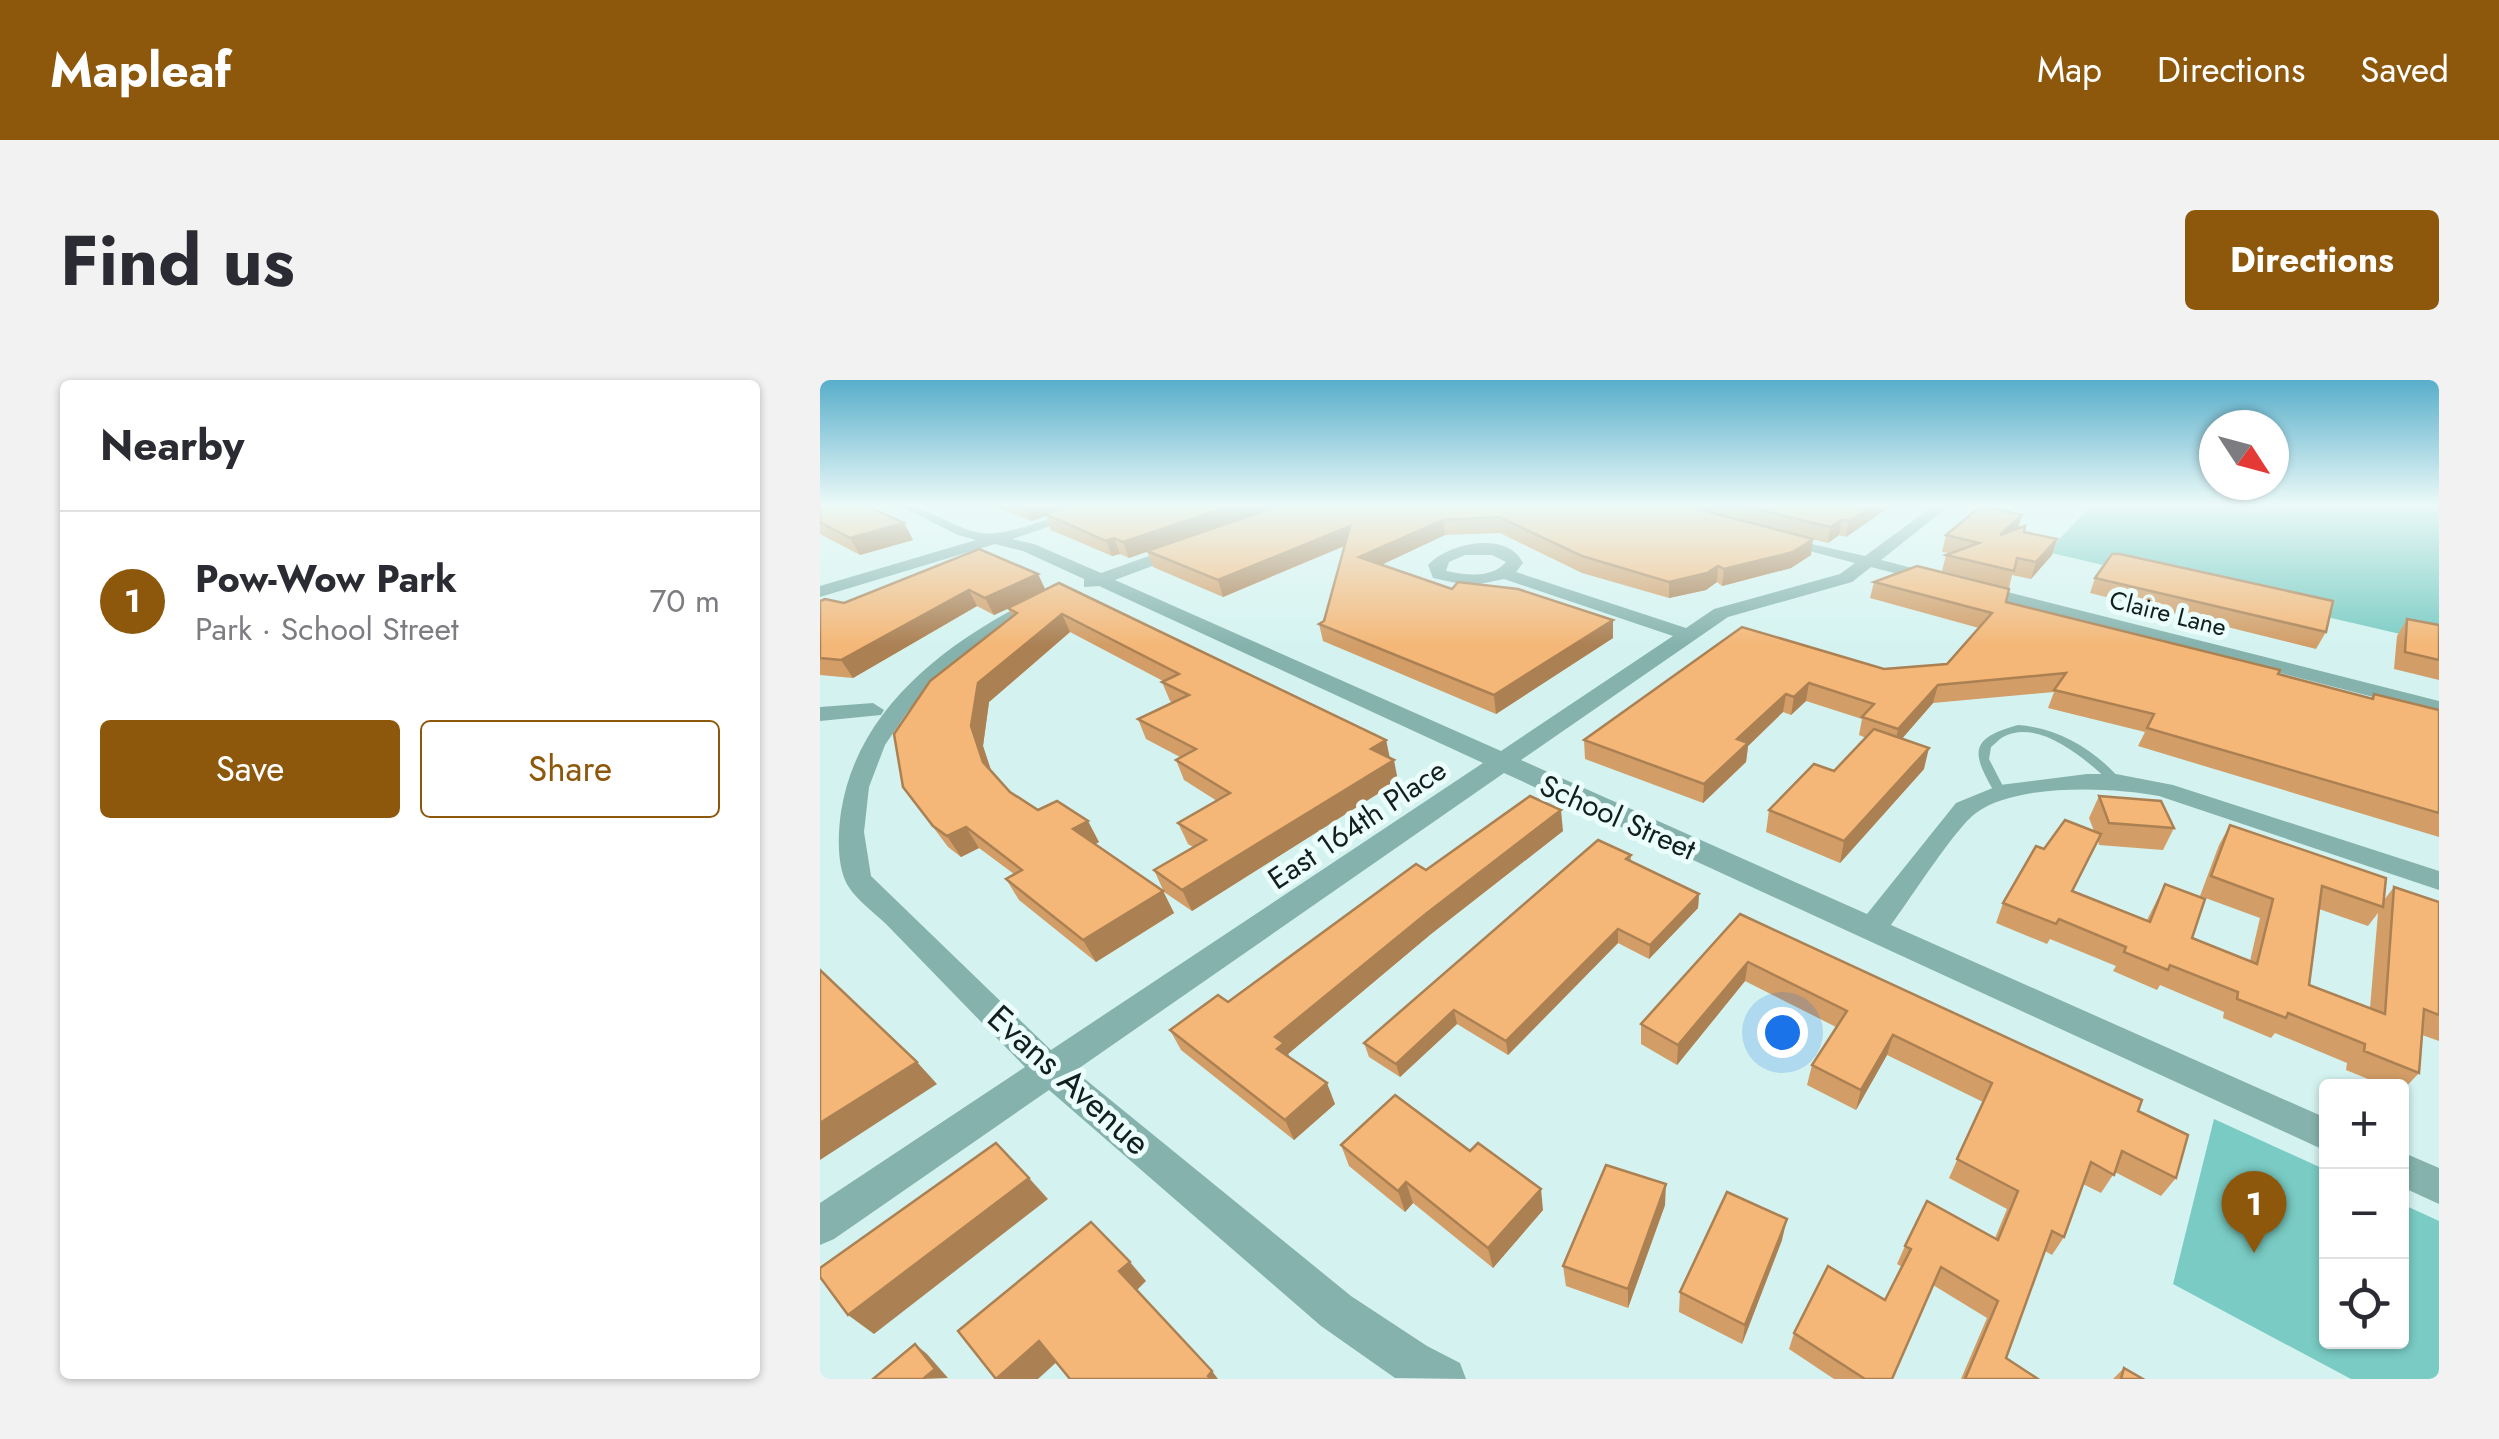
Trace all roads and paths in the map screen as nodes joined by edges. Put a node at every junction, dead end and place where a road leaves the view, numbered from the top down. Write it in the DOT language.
graph roads {
  1 [pos="950,553"];
  2 [pos="1034,553"];
  3 [pos="1175,553"];
  4 [pos="1832,553"];
  5 [pos="1880,553"];
  6 [pos="1868,562"];
  7 [pos="1506,574"];
  8 [pos="1080,587"];
  9 [pos="820,592"];
  10 [pos="1688,636"];
  11 [pos="2439,708"];
  12 [pos="873,710"];
  13 [pos="820,714"];
  14 [pos="1501,765"];
  15 [pos="2116,781"];
  16 [pos="2000,792"];
  17 [pos="2439,880"];
  18 [pos="1871,930"];
  19 [pos="1051,1071"];
  20 [pos="2319,1132"];
  21 [pos="2409,1172"];
  22 [pos="2439,1186"];
  23 [pos="820,1226"];
  24 [pos="1444,1379"];
  1 -- 9 [label="street"];
  2 -- 8 [label="street, School Street"];
  3 -- 8 [label="street, Evans Avenue"];
  4 -- 6 [label="street, Claire Lane"];
  5 -- 6 [label="street, East 164th Place"];
  6 -- 10 [label="street, East 164th Place"];
  6 -- 11 [label="street, Claire Lane"];
  7 -- 10 [label="street"];
  8 -- 12 [label="street, Evans Avenue"];
  8 -- 14 [label="street, School Street"];
  10 -- 14 [label="street, East 164th Place"];
  12 -- 13 [label="street"];
  12 -- 19 [label="street, Evans Avenue"];
  14 -- 18 [label="street, School Street"];
  14 -- 19 [label="street, East 164th Place"];
  15 -- 16 [label="street"];
  15 -- 16 [label="lane"];
  15 -- 17 [label="street"];
  16 -- 18 [label="street"];
  18 -- 20 [label="street, School Street"];
  19 -- 23 [label="street, East 164th Place"];
  19 -- 24 [label="street, Evans Avenue"];
  21 -- 22 [label="street"];
}
